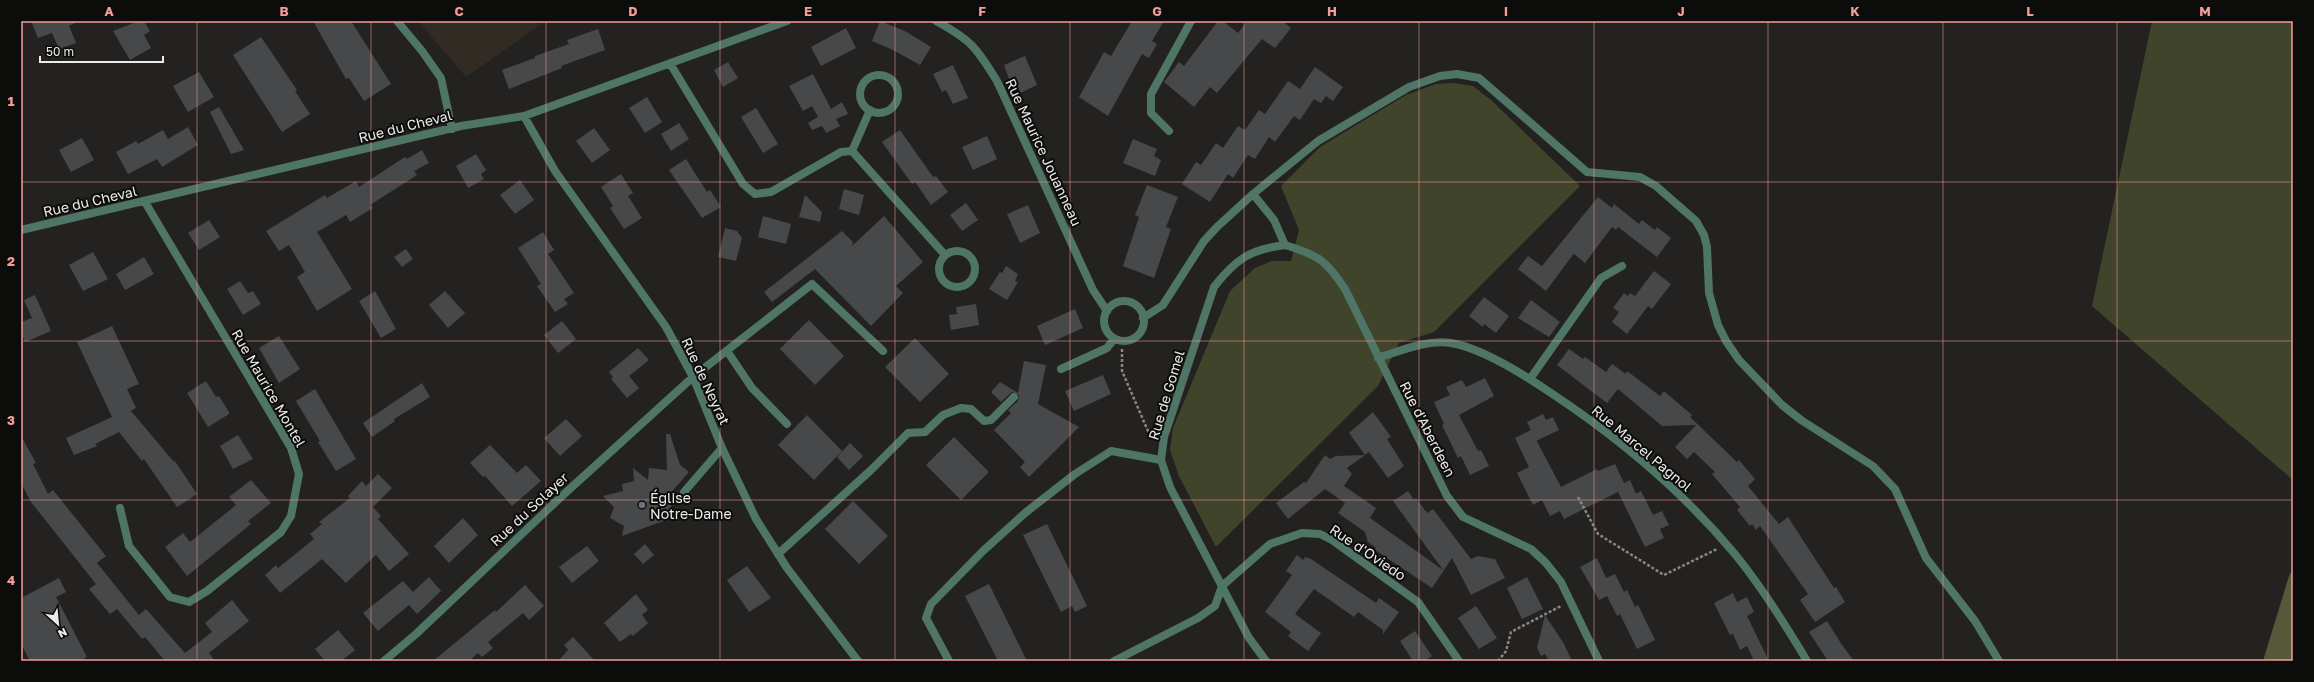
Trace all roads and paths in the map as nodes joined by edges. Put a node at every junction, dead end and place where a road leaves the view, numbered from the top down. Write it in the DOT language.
graph roads {
  1 [pos="397,21"];
  2 [pos="787,21"];
  3 [pos="936,21"];
  4 [pos="1190,21"];
  5 [pos="671,65"];
  6 [pos="870,110"];
  7 [pos="524,116"];
  8 [pos="452,129"];
  9 [pos="1169,131"];
  10 [pos="852,151"];
  11 [pos="1253,194"];
  12 [pos="145,202"];
  13 [pos="21,230"];
  14 [pos="1285,245"];
  15 [pos="945,255"];
  16 [pos="1622,266"];
  17 [pos="1106,311"];
  18 [pos="1143,318"];
  19 [pos="1118,340"];
  20 [pos="727,351"];
  21 [pos="883,351"];
  22 [pos="1378,358"];
  23 [pos="1061,369"];
  24 [pos="693,378"];
  25 [pos="1530,378"];
  26 [pos="1014,397"];
  27 [pos="787,424"];
  28 [pos="1152,440"];
  29 [pos="722,448"];
  30 [pos="1160,460"];
  31 [pos="684,492"];
  32 [pos="1578,497"];
  33 [pos="120,508"];
  34 [pos="1726,545"];
  35 [pos="778,554"];
  36 [pos="1222,586"];
  37 [pos="1570,602"];
  38 [pos="384,661"];
  39 [pos="858,661"];
  40 [pos="949,661"];
  41 [pos="1114,661"];
  42 [pos="1266,661"];
  43 [pos="1459,661"];
  44 [pos="1498,661"];
  45 [pos="1599,661"];
  46 [pos="1807,661"];
  47 [pos="1998,661"];
  1 -- 8 [label="street"];
  2 -- 5 [label="street, Rue du Cheval"];
  3 -- 17 [label="street, Rue Maurice Jouanneau"];
  4 -- 9 [label="street"];
  5 -- 7 [label="street, Rue du Cheval"];
  5 -- 10 [label="street"];
  6 -- 6 [label="street"];
  6 -- 10 [label="street"];
  7 -- 8 [label="street, Rue du Cheval"];
  7 -- 24 [label="street, Rue de Neyrat"];
  8 -- 12 [label="street, Rue du Cheval"];
  10 -- 15 [label="street"];
  11 -- 14 [label="street"];
  11 -- 18 [label="street"];
  11 -- 47 [label="street"];
  12 -- 13 [label="street, Rue du Cheval"];
  12 -- 33 [label="street, Rue Maurice Montel"];
  14 -- 22 [label="street, Rue d'Aberdeen"];
  14 -- 30 [label="street, Rue de Gomel"];
  15 -- 15 [label="street"];
  16 -- 25 [label="street"];
  17 -- 18 [label="street"];
  17 -- 19 [label="street"];
  18 -- 19 [label="street"];
  19 -- 23 [label="street"];
  19 -- 28 [label="path"];
  20 -- 21 [label="street, Rue du Solayer"];
  20 -- 24 [label="street, Rue du Solayer"];
  20 -- 27 [label="street"];
  22 -- 25 [label="street, Rue Marcel Pagnol"];
  22 -- 37 [label="street, Rue d'Aberdeen"];
  24 -- 29 [label="street, Rue de Neyrat"];
  24 -- 38 [label="street, Rue du Solayer"];
  25 -- 34 [label="street, Rue Marcel Pagnol"];
  26 -- 35 [label="street"];
  29 -- 31 [label="street"];
  29 -- 35 [label="street, Rue de Neyrat"];
  30 -- 36 [label="street, Rue de Gomel"];
  30 -- 40 [label="street"];
  32 -- 34 [label="path"];
  34 -- 46 [label="street, Rue Marcel Pagnol"];
  35 -- 39 [label="street, Rue de Neyrat"];
  36 -- 41 [label="street"];
  36 -- 42 [label="street, Rue de Gomel"];
  36 -- 43 [label="street, Rue d'Oviedo"];
  37 -- 44 [label="path"];
  37 -- 45 [label="street, Rue d'Aberdeen"];
}
